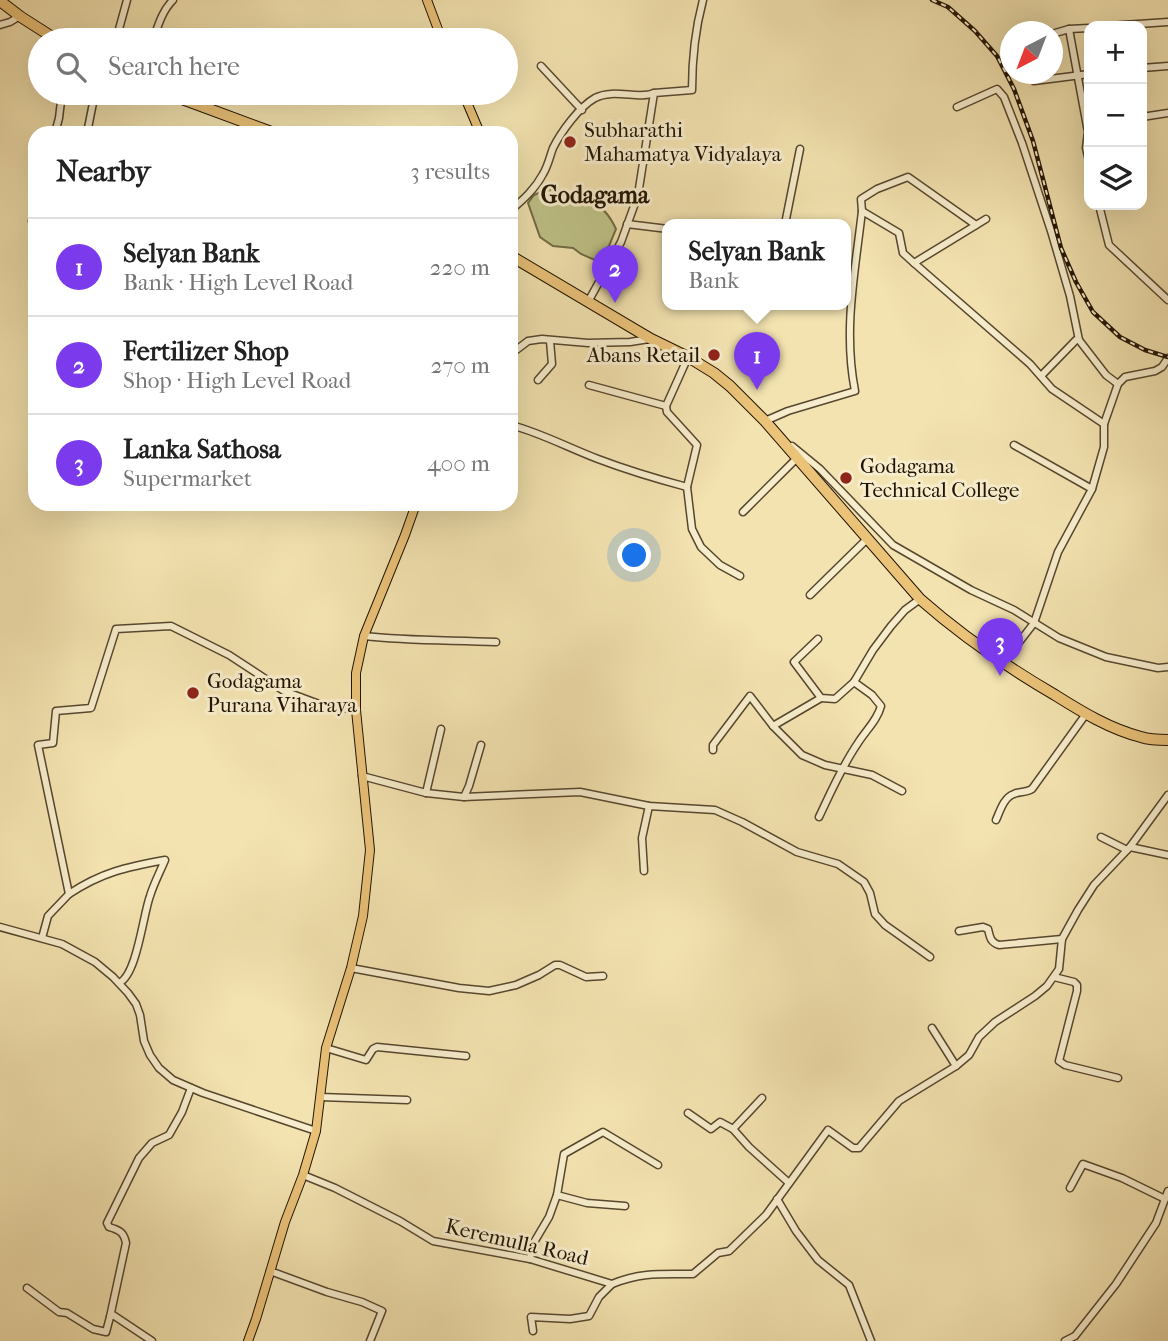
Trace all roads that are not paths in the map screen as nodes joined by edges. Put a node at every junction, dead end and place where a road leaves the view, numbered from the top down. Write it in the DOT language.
graph roads {
  1 [pos="127,0"];
  2 [pos="173,0"];
  3 [pos="427,0"];
  4 [pos="702,0"];
  5 [pos="0,1"];
  6 [pos="20,16"];
  7 [pos="1168,22"];
  8 [pos="1147,23"];
  9 [pos="0,25"];
  10 [pos="38,28"];
  11 [pos="119,28"];
  12 [pos="157,28"];
  13 [pos="438,28"];
  14 [pos="1084,28"];
  15 [pos="1069,29"];
  16 [pos="1063,31"];
  17 [pos="541,66"];
  18 [pos="1168,66"];
  19 [pos="1147,68"];
  20 [pos="1084,74"];
  21 [pos="1078,75"];
  22 [pos="1063,77"];
  23 [pos="654,93"];
  24 [pos="1084,104"];
  25 [pos="61,105"];
  26 [pos="93,105"];
  27 [pos="198,105"];
  28 [pos="468,105"];
  29 [pos="957,107"];
  30 [pos="582,110"];
  31 [pos="1168,113"];
  32 [pos="1147,116"];
  33 [pos="57,126"];
  34 [pos="89,126"];
  35 [pos="255,126"];
  36 [pos="477,126"];
  37 [pos="800,149"];
  38 [pos="518,204"];
  39 [pos="1101,210"];
  40 [pos="862,211"];
  41 [pos="786,219"];
  42 [pos="986,219"];
  43 [pos="627,224"];
  44 [pos="976,225"];
  45 [pos="662,228"];
  46 [pos="518,260"];
  47 [pos="914,263"];
  48 [pos="1168,300"];
  49 [pos="588,302"];
  50 [pos="851,303"];
  51 [pos="850,310"];
  52 [pos="651,339"];
  53 [pos="1079,340"];
  54 [pos="550,341"];
  55 [pos="518,349"];
  56 [pos="688,357"];
  57 [pos="1168,358"];
  58 [pos="1041,376"];
  59 [pos="538,380"];
  60 [pos="1118,384"];
  61 [pos="589,385"];
  62 [pos="666,406"];
  63 [pos="1104,424"];
  64 [pos="768,425"];
  65 [pos="518,427"];
  66 [pos="1014,445"];
  67 [pos="796,459"];
  68 [pos="687,487"];
  69 [pos="1092,489"];
  70 [pos="414,511"];
  71 [pos="743,512"];
  72 [pos="867,539"];
  73 [pos="740,576"];
  74 [pos="810,596"];
  75 [pos="920,600"];
  76 [pos="1034,623"];
  77 [pos="364,636"];
  78 [pos="818,639"];
  79 [pos="496,642"];
  80 [pos="1003,663"];
  81 [pos="1168,667"];
  82 [pos="854,682"];
  83 [pos="821,698"];
  84 [pos="356,710"];
  85 [pos="1086,714"];
  86 [pos="773,726"];
  87 [pos="441,729"];
  88 [pos="1168,740"];
  89 [pos="481,745"];
  90 [pos="713,750"];
  91 [pos="843,768"];
  92 [pos="362,776"];
  93 [pos="902,791"];
  94 [pos="426,793"];
  95 [pos="1168,795"];
  96 [pos="464,797"];
  97 [pos="649,806"];
  98 [pos="820,817"];
  99 [pos="996,820"];
  100 [pos="1101,837"];
  101 [pos="1129,848"];
  102 [pos="1168,855"];
  103 [pos="644,871"];
  104 [pos="69,894"];
  105 [pos="0,926"];
  106 [pos="959,931"];
  107 [pos="42,938"];
  108 [pos="1062,939"];
  109 [pos="930,957"];
  110 [pos="351,968"];
  111 [pos="603,976"];
  112 [pos="1054,977"];
  113 [pos="119,983"];
  114 [pos="932,1028"];
  115 [pos="326,1048"];
  116 [pos="466,1056"];
  117 [pos="956,1066"];
  118 [pos="1118,1078"];
  119 [pos="191,1088"];
  120 [pos="320,1097"];
  121 [pos="762,1098"];
  122 [pos="407,1100"];
  123 [pos="688,1114"];
  124 [pos="733,1129"];
  125 [pos="316,1131"];
  126 [pos="658,1165"];
  127 [pos="303,1175"];
  128 [pos="789,1183"];
  129 [pos="1070,1188"];
  130 [pos="1168,1191"];
  131 [pos="557,1195"];
  132 [pos="777,1199"];
  133 [pos="1165,1199"];
  134 [pos="625,1206"];
  135 [pos="530,1259"];
  136 [pos="270,1271"];
  137 [pos="612,1284"];
  138 [pos="27,1288"];
  139 [pos="110,1317"];
  140 [pos="533,1331"];
  141 [pos="106,1332"];
  142 [pos="103,1341"];
  143 [pos="152,1341"];
  144 [pos="248,1341"];
  145 [pos="370,1341"];
  146 [pos="871,1341"];
  147 [pos="1065,1341"];
  1 -- 11 [label="street"];
  2 -- 12 [label="street"];
  3 -- 13 [label="main road"];
  4 -- 23 [label="street"];
  5 -- 6 [label="highway"];
  6 -- 9 [label="street"];
  6 -- 10 [label="highway"];
  7 -- 8 [label="street"];
  14 -- 15 [label="street"];
  15 -- 16 [label="street"];
  15 -- 21 [label="street"];
  17 -- 30 [label="street"];
  18 -- 19 [label="street"];
  20 -- 21 [label="street"];
  21 -- 22 [label="street"];
  21 -- 24 [label="street"];
  23 -- 30 [label="street"];
  23 -- 43 [label="street"];
  25 -- 33 [label="street"];
  26 -- 34 [label="street"];
  27 -- 35 [label="highway"];
  28 -- 36 [label="main road"];
  29 -- 53 [label="street"];
  30 -- 38 [label="street"];
  31 -- 32 [label="street"];
  37 -- 41 [label="street"];
  39 -- 48 [label="street"];
  40 -- 44 [label="street"];
  40 -- 47 [label="street"];
  40 -- 50 [label="street"];
  42 -- 44 [label="street"];
  43 -- 45 [label="street"];
  43 -- 49 [label="street"];
  44 -- 47 [label="street"];
  46 -- 49 [label="highway"];
  47 -- 58 [label="street"];
  49 -- 52 [label="highway"];
  51 -- 64 [label="street"];
  52 -- 54 [label="street"];
  52 -- 56 [label="highway"];
  53 -- 58 [label="street"];
  53 -- 60 [label="street"];
  54 -- 55 [label="street"];
  54 -- 59 [label="street"];
  56 -- 62 [label="street"];
  56 -- 64 [label="highway"];
  57 -- 60 [label="street"];
  58 -- 63 [label="street"];
  60 -- 63 [label="street"];
  61 -- 62 [label="street"];
  62 -- 68 [label="street"];
  63 -- 69 [label="street"];
  64 -- 67 [label="highway"];
  64 -- 76 [label="street"];
  65 -- 68 [label="street"];
  66 -- 69 [label="street"];
  67 -- 71 [label="street"];
  67 -- 72 [label="highway"];
  68 -- 73 [label="street"];
  69 -- 76 [label="street"];
  70 -- 77 [label="main road"];
  72 -- 74 [label="street"];
  72 -- 75 [label="highway"];
  75 -- 80 [label="highway"];
  75 -- 82 [label="street"];
  76 -- 80 [label="street"];
  76 -- 81 [label="street"];
  77 -- 79 [label="street"];
  77 -- 84 [label="main road"];
  78 -- 83 [label="street"];
  80 -- 85 [label="highway"];
  82 -- 83 [label="street"];
  82 -- 91 [label="street"];
  83 -- 86 [label="street"];
  84 -- 92 [label="main road"];
  84 -- 104 [label="street"];
  85 -- 88 [label="highway"];
  85 -- 99 [label="street"];
  86 -- 90 [label="street"];
  86 -- 91 [label="street"];
  87 -- 94 [label="street"];
  89 -- 96 [label="street"];
  91 -- 93 [label="street"];
  91 -- 98 [label="street"];
  92 -- 94 [label="street"];
  92 -- 110 [label="main road"];
  94 -- 96 [label="street"];
  95 -- 101 [label="street"];
  96 -- 97 [label="street"];
  97 -- 103 [label="street"];
  97 -- 109 [label="street"];
  100 -- 101 [label="street"];
  101 -- 102 [label="street"];
  101 -- 108 [label="street"];
  104 -- 107 [label="street"];
  104 -- 113 [label="street"];
  105 -- 107 [label="street"];
  106 -- 108 [label="street"];
  107 -- 113 [label="street"];
  108 -- 112 [label="street"];
  110 -- 111 [label="street"];
  110 -- 115 [label="main road"];
  112 -- 117 [label="street, Keremulla Road"];
  112 -- 118 [label="street"];
  113 -- 119 [label="street"];
  114 -- 117 [label="street"];
  115 -- 116 [label="street"];
  115 -- 120 [label="main road"];
  117 -- 128 [label="street, Keremulla Road"];
  119 -- 125 [label="street"];
  119 -- 139 [label="street"];
  120 -- 122 [label="street"];
  120 -- 125 [label="main road"];
  121 -- 124 [label="street"];
  123 -- 124 [label="street"];
  124 -- 128 [label="street"];
  125 -- 127 [label="main road"];
  126 -- 131 [label="street"];
  127 -- 135 [label="street, Keremulla Road"];
  127 -- 136 [label="main road"];
  128 -- 132 [label="street, Keremulla Road"];
  129 -- 133 [label="street"];
  130 -- 133 [label="street"];
  131 -- 134 [label="street"];
  131 -- 135 [label="street"];
  132 -- 137 [label="street, Keremulla Road"];
  132 -- 146 [label="street"];
  133 -- 147 [label="street"];
  135 -- 137 [label="street, Keremulla Road"];
  136 -- 144 [label="main road"];
  136 -- 145 [label="street"];
  137 -- 140 [label="street, Keremulla Road"];
  138 -- 141 [label="street"];
  139 -- 141 [label="street"];
  139 -- 143 [label="street"];
  141 -- 142 [label="street"];
}
